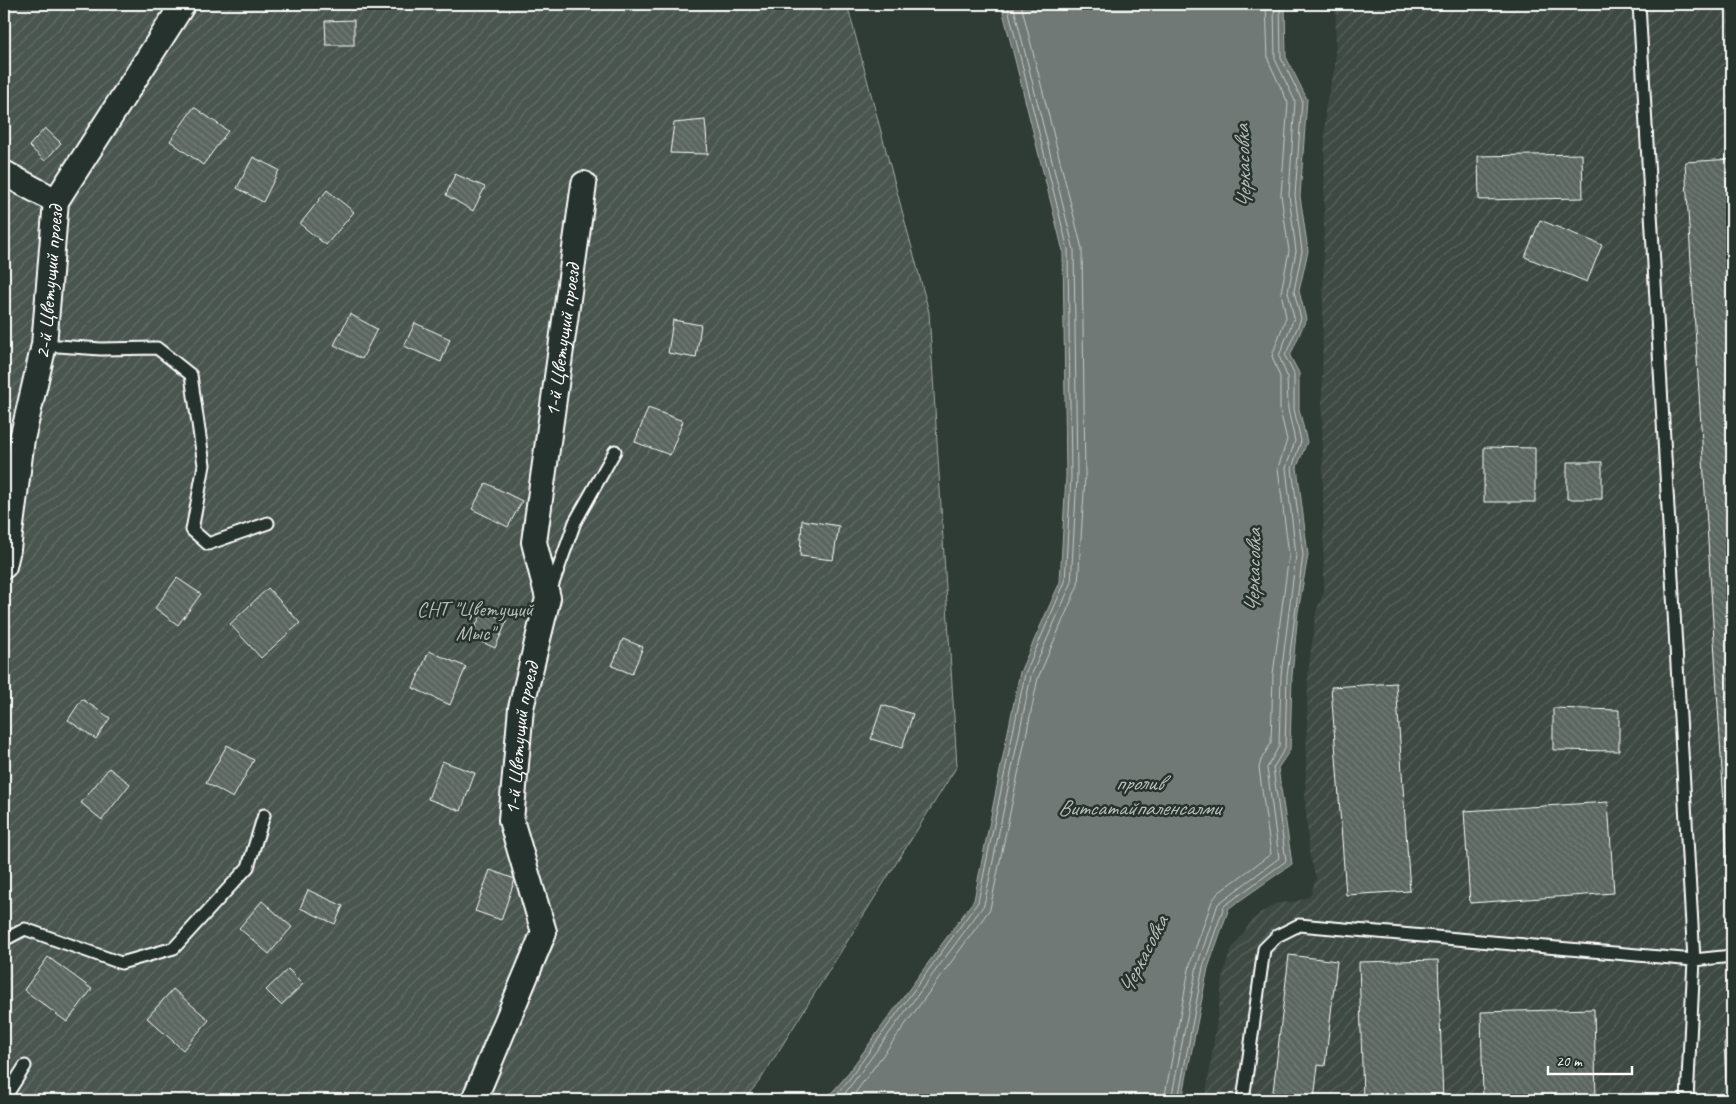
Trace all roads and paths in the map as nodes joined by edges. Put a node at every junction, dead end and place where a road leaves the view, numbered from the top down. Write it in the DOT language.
graph roads {
  1 [pos="184,4"];
  2 [pos="1639,4"];
  3 [pos="4,173"];
  4 [pos="584,184"];
  5 [pos="56,201"];
  6 [pos="44,345"];
  7 [pos="616,451"];
  8 [pos="268,523"];
  9 [pos="4,566"];
  10 [pos="548,598"];
  11 [pos="264,815"];
  12 [pos="4,940"];
  13 [pos="1732,956"];
  14 [pos="1694,960"];
  15 [pos="25,1066"];
  16 [pos="4,1099"];
  17 [pos="474,1100"];
  18 [pos="1243,1100"];
  19 [pos="1687,1100"];
  1 -- 5 [label="street, 2-й Цветущий проезд"];
  2 -- 14 [label="lane"];
  3 -- 5 [label="street"];
  4 -- 10 [label="street, 1-й Цветущий проезд"];
  5 -- 6 [label="street, 2-й Цветущий проезд"];
  6 -- 8 [label="lane"];
  6 -- 9 [label="street, 2-й Цветущий проезд"];
  7 -- 10 [label="lane"];
  10 -- 17 [label="street, 1-й Цветущий проезд"];
  11 -- 12 [label="lane"];
  13 -- 14 [label="lane"];
  14 -- 18 [label="lane"];
  14 -- 19 [label="lane"];
  15 -- 16 [label="lane"];
}
